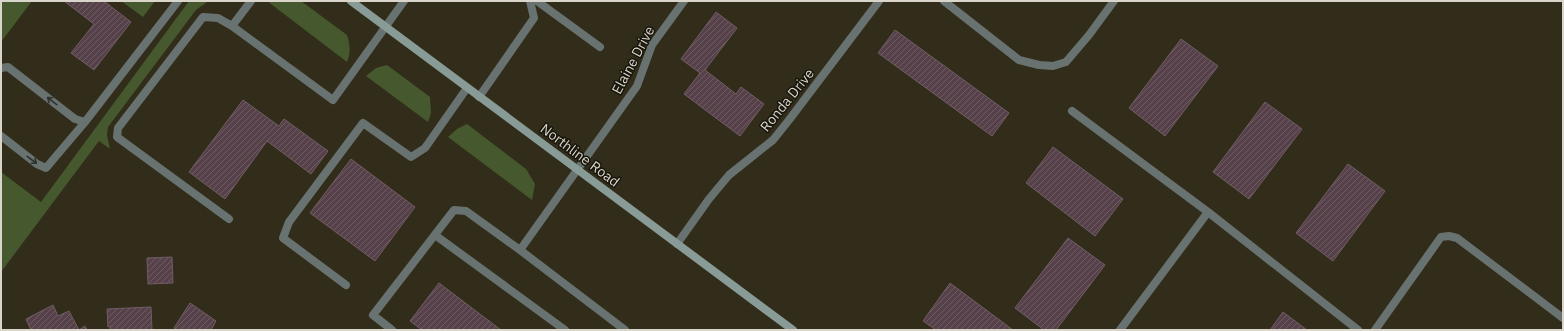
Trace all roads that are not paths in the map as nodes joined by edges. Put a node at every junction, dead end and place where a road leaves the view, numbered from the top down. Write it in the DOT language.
graph roads {
  1 [pos="178,1"];
  2 [pos="250,1"];
  3 [pos="351,1"];
  4 [pos="404,1"];
  5 [pos="530,1"];
  6 [pos="537,1"];
  7 [pos="684,1"];
  8 [pos="879,1"];
  9 [pos="944,1"];
  10 [pos="1114,1"];
  11 [pos="232,26"];
  12 [pos="386,28"];
  13 [pos="600,47"];
  14 [pos="1,68"];
  15 [pos="468,88"];
  16 [pos="479,96"];
  17 [pos="1072,111"];
  18 [pos="85,122"];
  19 [pos="1,136"];
  20 [pos="578,170"];
  21 [pos="1208,212"];
  22 [pos="229,219"];
  23 [pos="435,235"];
  24 [pos="677,244"];
  25 [pos="520,250"];
  26 [pos="346,285"];
  27 [pos="1563,318"];
  28 [pos="392,330"];
  29 [pos="565,330"];
  30 [pos="623,330"];
  31 [pos="792,330"];
  32 [pos="1120,330"];
  33 [pos="1358,330"];
  34 [pos="1375,330"];
  1 -- 18 [label="lane"];
  2 -- 11 [label="lane"];
  3 -- 12 [label="main road, Northline Road"];
  4 -- 12 [label="lane"];
  5 -- 16 [label="lane"];
  6 -- 13 [label="lane"];
  7 -- 20 [label="lane, Elaine Drive"];
  8 -- 24 [label="lane, Ronda Drive"];
  9 -- 10 [label="lane"];
  11 -- 12 [label="lane"];
  11 -- 22 [label="lane"];
  12 -- 15 [label="main road, Northline Road"];
  18 -- 14 [label="lane, one-way"];
  15 -- 16 [label="main road, Northline Road"];
  15 -- 26 [label="lane"];
  16 -- 20 [label="main road, Northline Road"];
  17 -- 21 [label="lane"];
  19 -- 18 [label="lane, one-way"];
  20 -- 24 [label="main road, Northline Road"];
  20 -- 25 [label="lane, Elaine Drive"];
  21 -- 32 [label="lane"];
  21 -- 33 [label="lane"];
  23 -- 25 [label="lane"];
  23 -- 28 [label="lane"];
  23 -- 29 [label="lane"];
  24 -- 31 [label="main road, Northline Road"];
  25 -- 30 [label="lane"];
  27 -- 34 [label="lane"];
}
